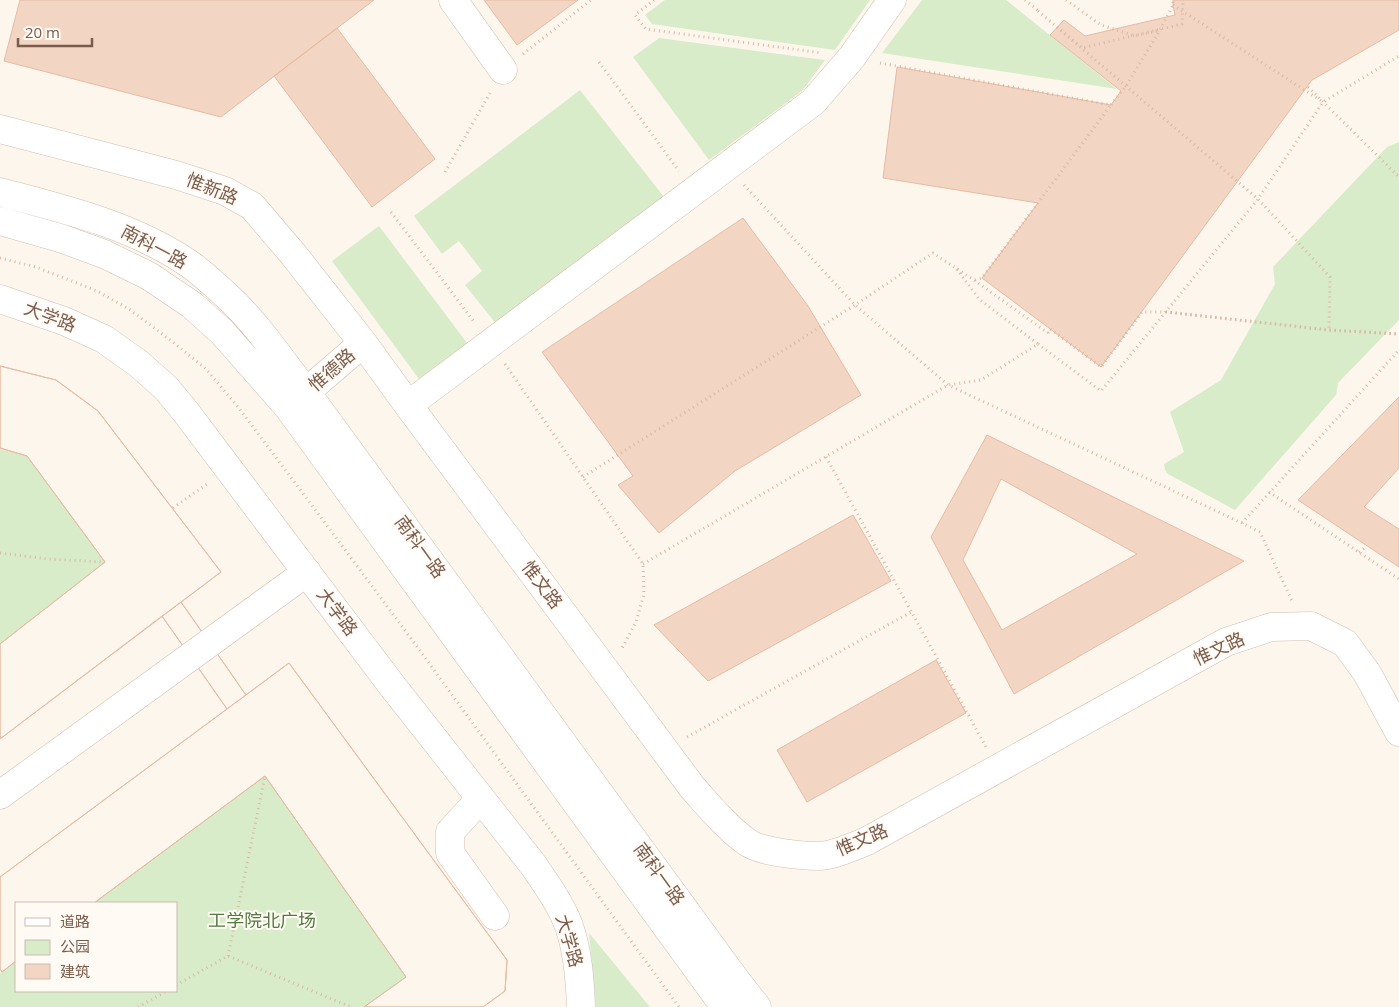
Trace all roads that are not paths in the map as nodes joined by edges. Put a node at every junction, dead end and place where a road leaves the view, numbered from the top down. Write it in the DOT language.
graph roads {
  1 [pos="453,0"];
  2 [pos="892,0"];
  3 [pos="503,70"];
  4 [pos="0,129"];
  5 [pos="0,192"];
  6 [pos="0,222"];
  7 [pos="0,299"];
  8 [pos="363,343"];
  9 [pos="297,400"];
  10 [pos="408,405"];
  11 [pos="307,572"];
  12 [pos="1399,732"];
  13 [pos="0,795"];
  14 [pos="480,799"];
  15 [pos="495,916"];
  16 [pos="581,1007"];
  17 [pos="725,1007"];
  18 [pos="757,1007"];
  1 -- 3 [label="street"];
  2 -- 10 [label="street"];
  4 -- 8 [label="street, 惟新路"];
  5 -- 9 [label="street, 南科一路"];
  6 -- 9 [label="street, 南科一路"];
  7 -- 11 [label="street, 大学路"];
  8 -- 9 [label="street, 惟德路"];
  8 -- 10 [label="street, 惟德路"];
  9 -- 17 [label="street, 南科一路"];
  9 -- 18 [label="street, 南科一路"];
  10 -- 12 [label="street, 惟文路"];
  11 -- 13 [label="street"];
  11 -- 14 [label="street, 大学路"];
  14 -- 15 [label="street"];
  14 -- 16 [label="street, 大学路"];
}
